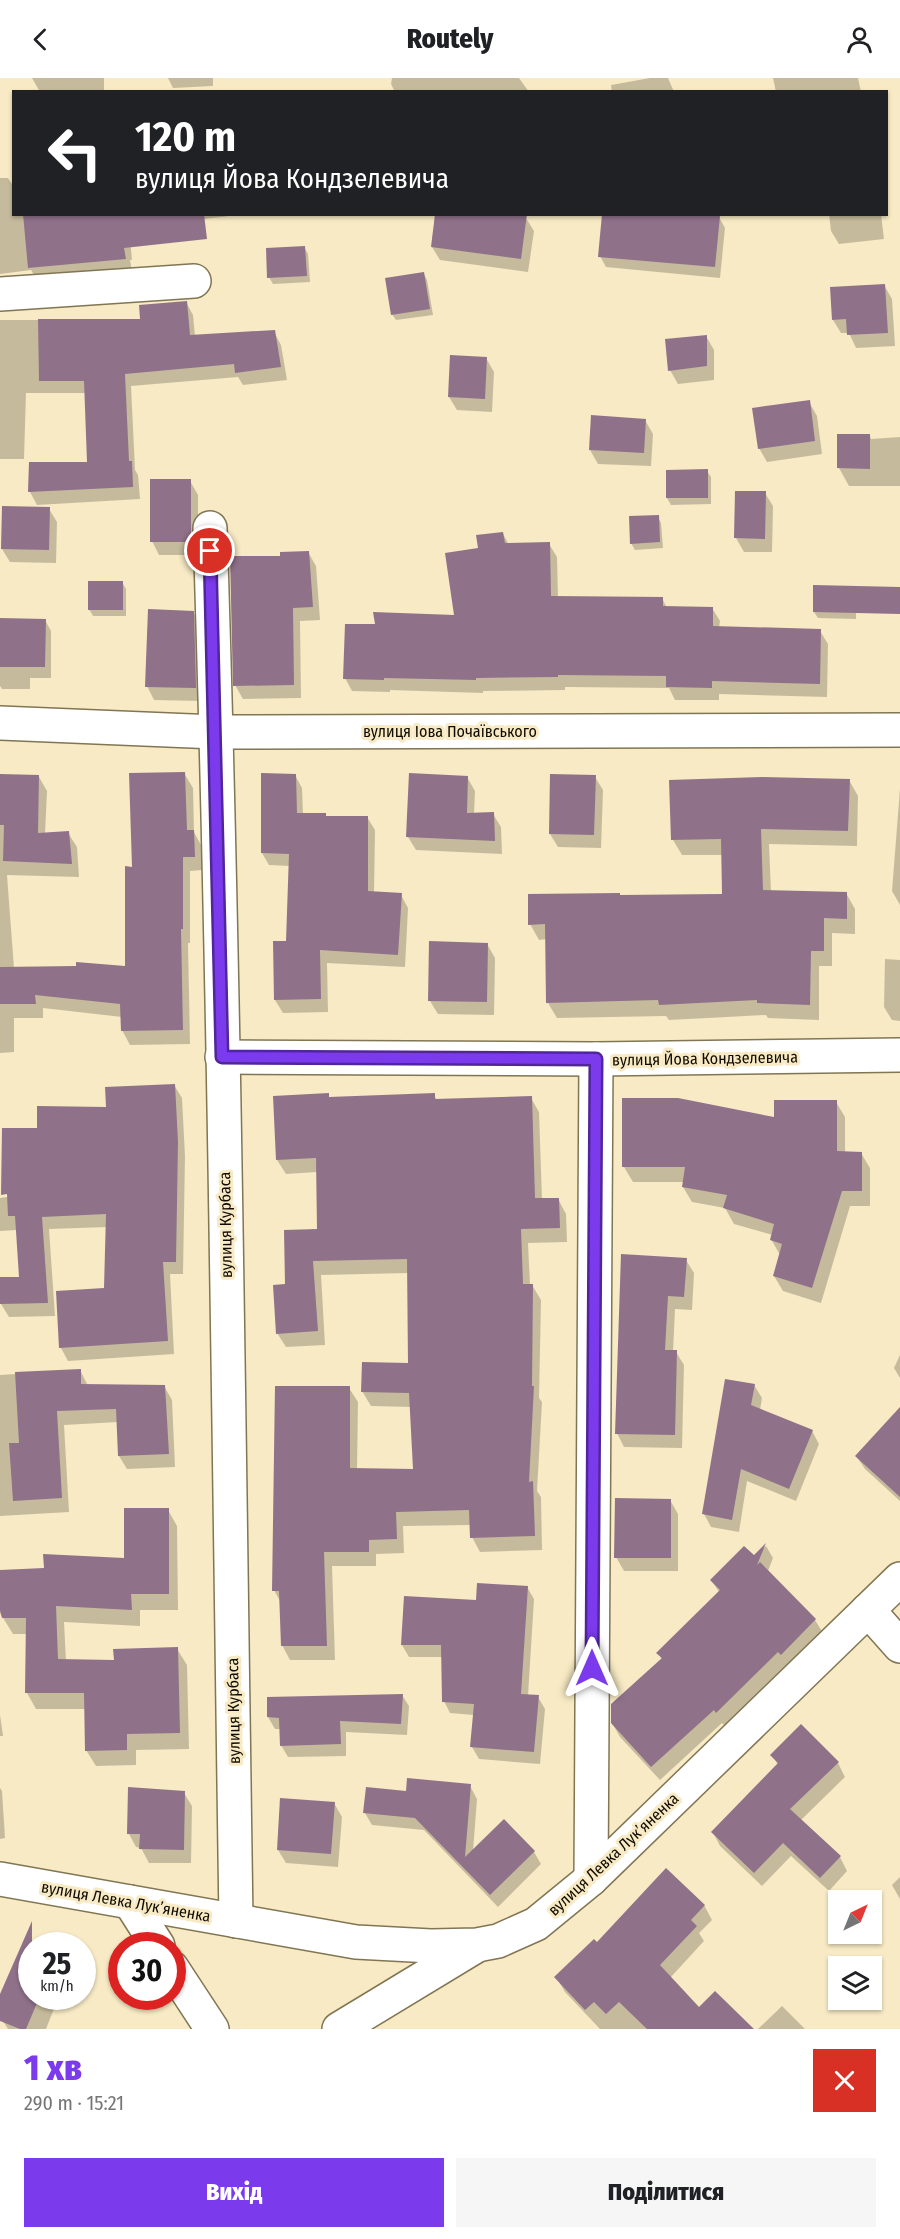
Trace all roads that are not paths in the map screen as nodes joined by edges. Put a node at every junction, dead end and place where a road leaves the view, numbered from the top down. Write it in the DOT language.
graph roads {
  1 [pos="194,281"];
  2 [pos="0,294"];
  3 [pos="210,528"];
  4 [pos="0,723"];
  5 [pos="900,730"];
  6 [pos="216,732"];
  7 [pos="900,1055"];
  8 [pos="222,1057"];
  9 [pos="596,1059"];
  10 [pos="900,1579"];
  11 [pos="868,1610"];
  12 [pos="900,1646"];
  13 [pos="0,1879"];
  14 [pos="591,1879"];
  15 [pos="130,1902"];
  16 [pos="236,1921"];
  17 [pos="149,1932"];
  18 [pos="477,1945"];
  19 [pos="186,1989"];
  20 [pos="212,2029"];
  21 [pos="339,2029"];
  1 -- 2 [label="street"];
  3 -- 6 [label="street, вулиця Курбаса"];
  4 -- 6 [label="street, вулиця Іова Почаївського"];
  5 -- 6 [label="street, вулиця Іова Почаївського"];
  6 -- 8 [label="street, вулиця Курбаса"];
  7 -- 9 [label="street, вулиця Йова Кондзелевича"];
  8 -- 9 [label="street, вулиця Йова Кондзелевича"];
  8 -- 16 [label="street, вулиця Курбаса"];
  9 -- 14 [label="street"];
  10 -- 11 [label="street, вулиця Левка Лукʼяненка"];
  11 -- 12 [label="street"];
  11 -- 14 [label="street, вулиця Левка Лукʼяненка"];
  13 -- 15 [label="street, вулиця Левка Лукʼяненка"];
  14 -- 18 [label="street, вулиця Левка Лукʼяненка"];
  15 -- 16 [label="street, вулиця Левка Лукʼяненка"];
  15 -- 17 [label="street"];
  16 -- 18 [label="street, вулиця Левка Лукʼяненка"];
  18 -- 21 [label="street"];
  19 -- 20 [label="street"];
}
